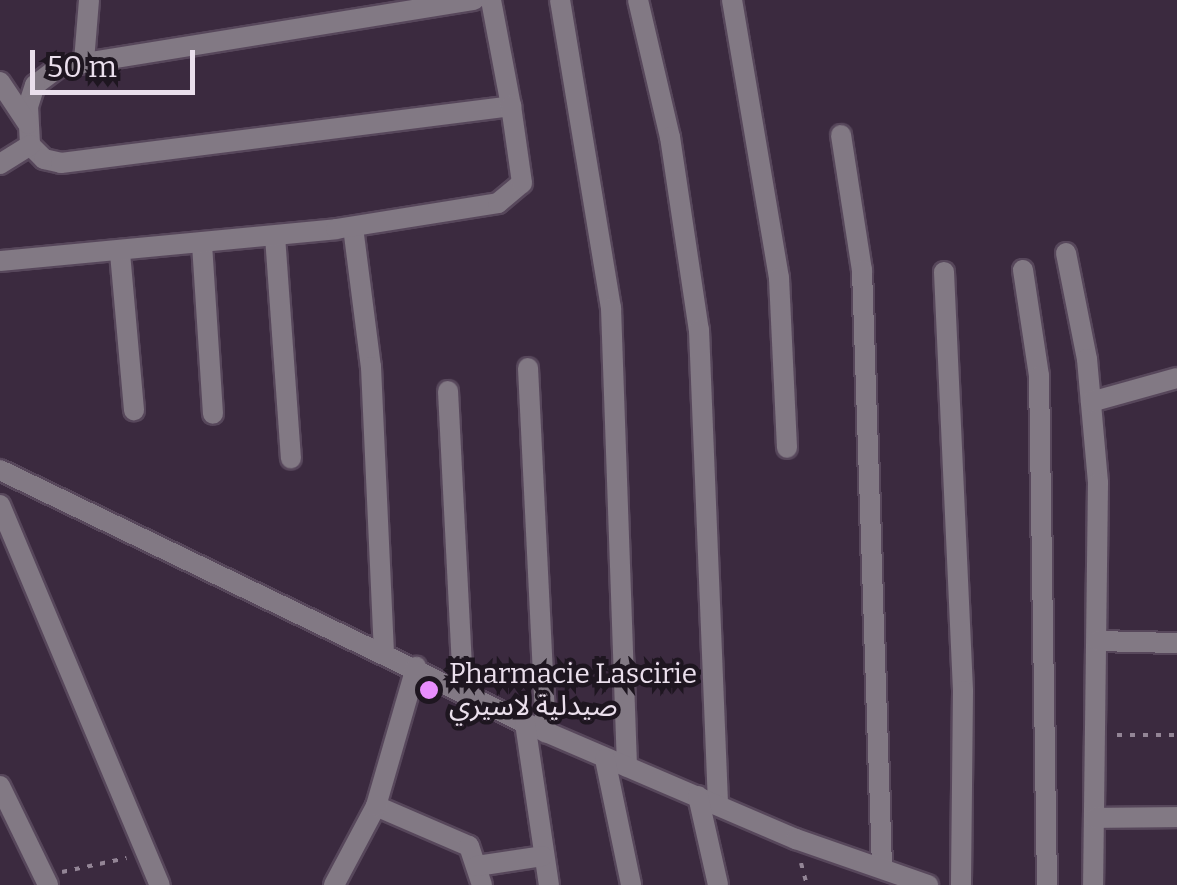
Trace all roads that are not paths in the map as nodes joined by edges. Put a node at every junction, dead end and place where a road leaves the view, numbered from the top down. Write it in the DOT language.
graph roads {
  1 [pos="89,0"];
  2 [pos="474,0"];
  3 [pos="490,0"];
  4 [pos="560,0"];
  5 [pos="638,0"];
  6 [pos="732,0"];
  7 [pos="84,61"];
  8 [pos="0,82"];
  9 [pos="511,106"];
  10 [pos="30,135"];
  11 [pos="841,135"];
  12 [pos="0,164"];
  13 [pos="352,227"];
  14 [pos="276,236"];
  15 [pos="202,244"];
  16 [pos="120,252"];
  17 [pos="1066,252"];
  18 [pos="0,261"];
  19 [pos="1023,270"];
  20 [pos="944,272"];
  21 [pos="528,368"];
  22 [pos="1177,378"];
  23 [pos="448,391"];
  24 [pos="1091,402"];
  25 [pos="134,410"];
  26 [pos="213,414"];
  27 [pos="787,448"];
  28 [pos="291,458"];
  29 [pos="0,470"];
  30 [pos="0,505"];
  31 [pos="1098,641"];
  32 [pos="1177,643"];
  33 [pos="384,653"];
  34 [pos="416,667"];
  35 [pos="463,691"];
  36 [pos="525,723"];
  37 [pos="546,733"];
  38 [pos="605,759"];
  39 [pos="627,767"];
  40 [pos="0,786"];
  41 [pos="708,800"];
  42 [pos="376,806"];
  43 [pos="1095,818"];
  44 [pos="1177,818"];
  45 [pos="542,856"];
  46 [pos="882,868"];
  47 [pos="479,875"];
  48 [pos="43,882"];
  49 [pos="339,884"];
  50 [pos="160,885"];
  51 [pos="549,885"];
  52 [pos="632,885"];
  53 [pos="718,885"];
  54 [pos="928,885"];
  55 [pos="961,885"];
  56 [pos="1047,885"];
  57 [pos="1092,885"];
  1 -- 7 [label="street"];
  2 -- 7 [label="street"];
  3 -- 9 [label="street"];
  4 -- 39 [label="street"];
  5 -- 41 [label="street"];
  6 -- 27 [label="street"];
  7 -- 10 [label="street"];
  8 -- 10 [label="street"];
  9 -- 10 [label="street"];
  9 -- 13 [label="street"];
  10 -- 12 [label="street"];
  11 -- 46 [label="street"];
  13 -- 14 [label="street"];
  13 -- 33 [label="street"];
  14 -- 15 [label="street"];
  14 -- 28 [label="street"];
  15 -- 16 [label="street"];
  15 -- 26 [label="street"];
  16 -- 18 [label="street"];
  16 -- 25 [label="street"];
  17 -- 24 [label="street"];
  19 -- 56 [label="street"];
  20 -- 55 [label="street"];
  21 -- 37 [label="street"];
  22 -- 24 [label="street"];
  23 -- 35 [label="street"];
  24 -- 31 [label="street"];
  29 -- 33 [label="street"];
  30 -- 50 [label="street"];
  31 -- 32 [label="street"];
  31 -- 43 [label="street"];
  33 -- 34 [label="street"];
  34 -- 35 [label="street"];
  34 -- 42 [label="street"];
  35 -- 36 [label="street"];
  36 -- 37 [label="street"];
  36 -- 45 [label="street"];
  37 -- 38 [label="street"];
  38 -- 39 [label="street"];
  38 -- 52 [label="street"];
  39 -- 41 [label="street"];
  40 -- 48 [label="street"];
  41 -- 46 [label="street"];
  41 -- 53 [label="street"];
  42 -- 47 [label="street"];
  42 -- 49 [label="street"];
  43 -- 44 [label="street"];
  43 -- 57 [label="street"];
  45 -- 47 [label="street"];
  45 -- 51 [label="street"];
  46 -- 54 [label="street"];
}
